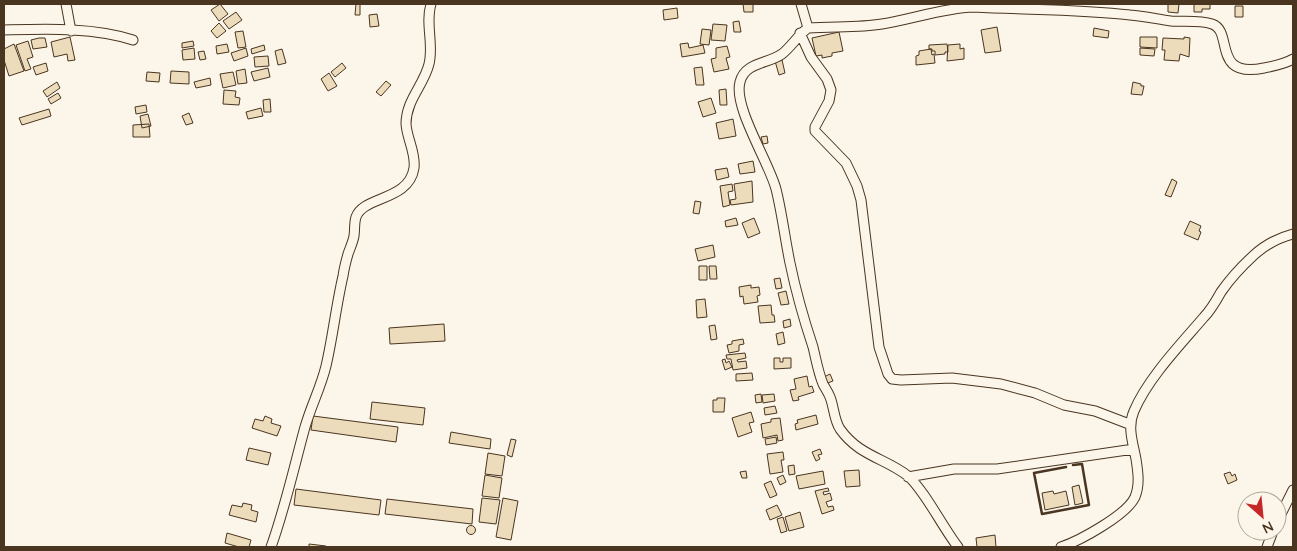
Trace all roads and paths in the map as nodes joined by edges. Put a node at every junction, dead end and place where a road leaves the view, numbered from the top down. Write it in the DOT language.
graph roads {
  1 [pos="66,4"];
  2 [pos="431,4"];
  3 [pos="801,4"];
  4 [pos="4,30"];
  5 [pos="804,30"];
  6 [pos="72,31"];
  7 [pos="133,40"];
  8 [pos="1293,59"];
  9 [pos="1293,234"];
  10 [pos="1129,424"];
  11 [pos="1134,449"];
  12 [pos="908,477"];
  13 [pos="1293,490"];
  14 [pos="1287,502"];
  15 [pos="271,547"];
  16 [pos="958,547"];
  17 [pos="1061,547"];
  1 -- 6 [label="street"];
  2 -- 15 [label="street"];
  3 -- 5 [label="street"];
  4 -- 6 [label="street"];
  5 -- 8 [label="street"];
  5 -- 10 [label="street"];
  5 -- 12 [label="street"];
  6 -- 7 [label="street"];
  9 -- 10 [label="street"];
  10 -- 11 [label="street"];
  11 -- 12 [label="street"];
  11 -- 17 [label="street"];
  12 -- 16 [label="street"];
  13 -- 14 [label="street"];
}
